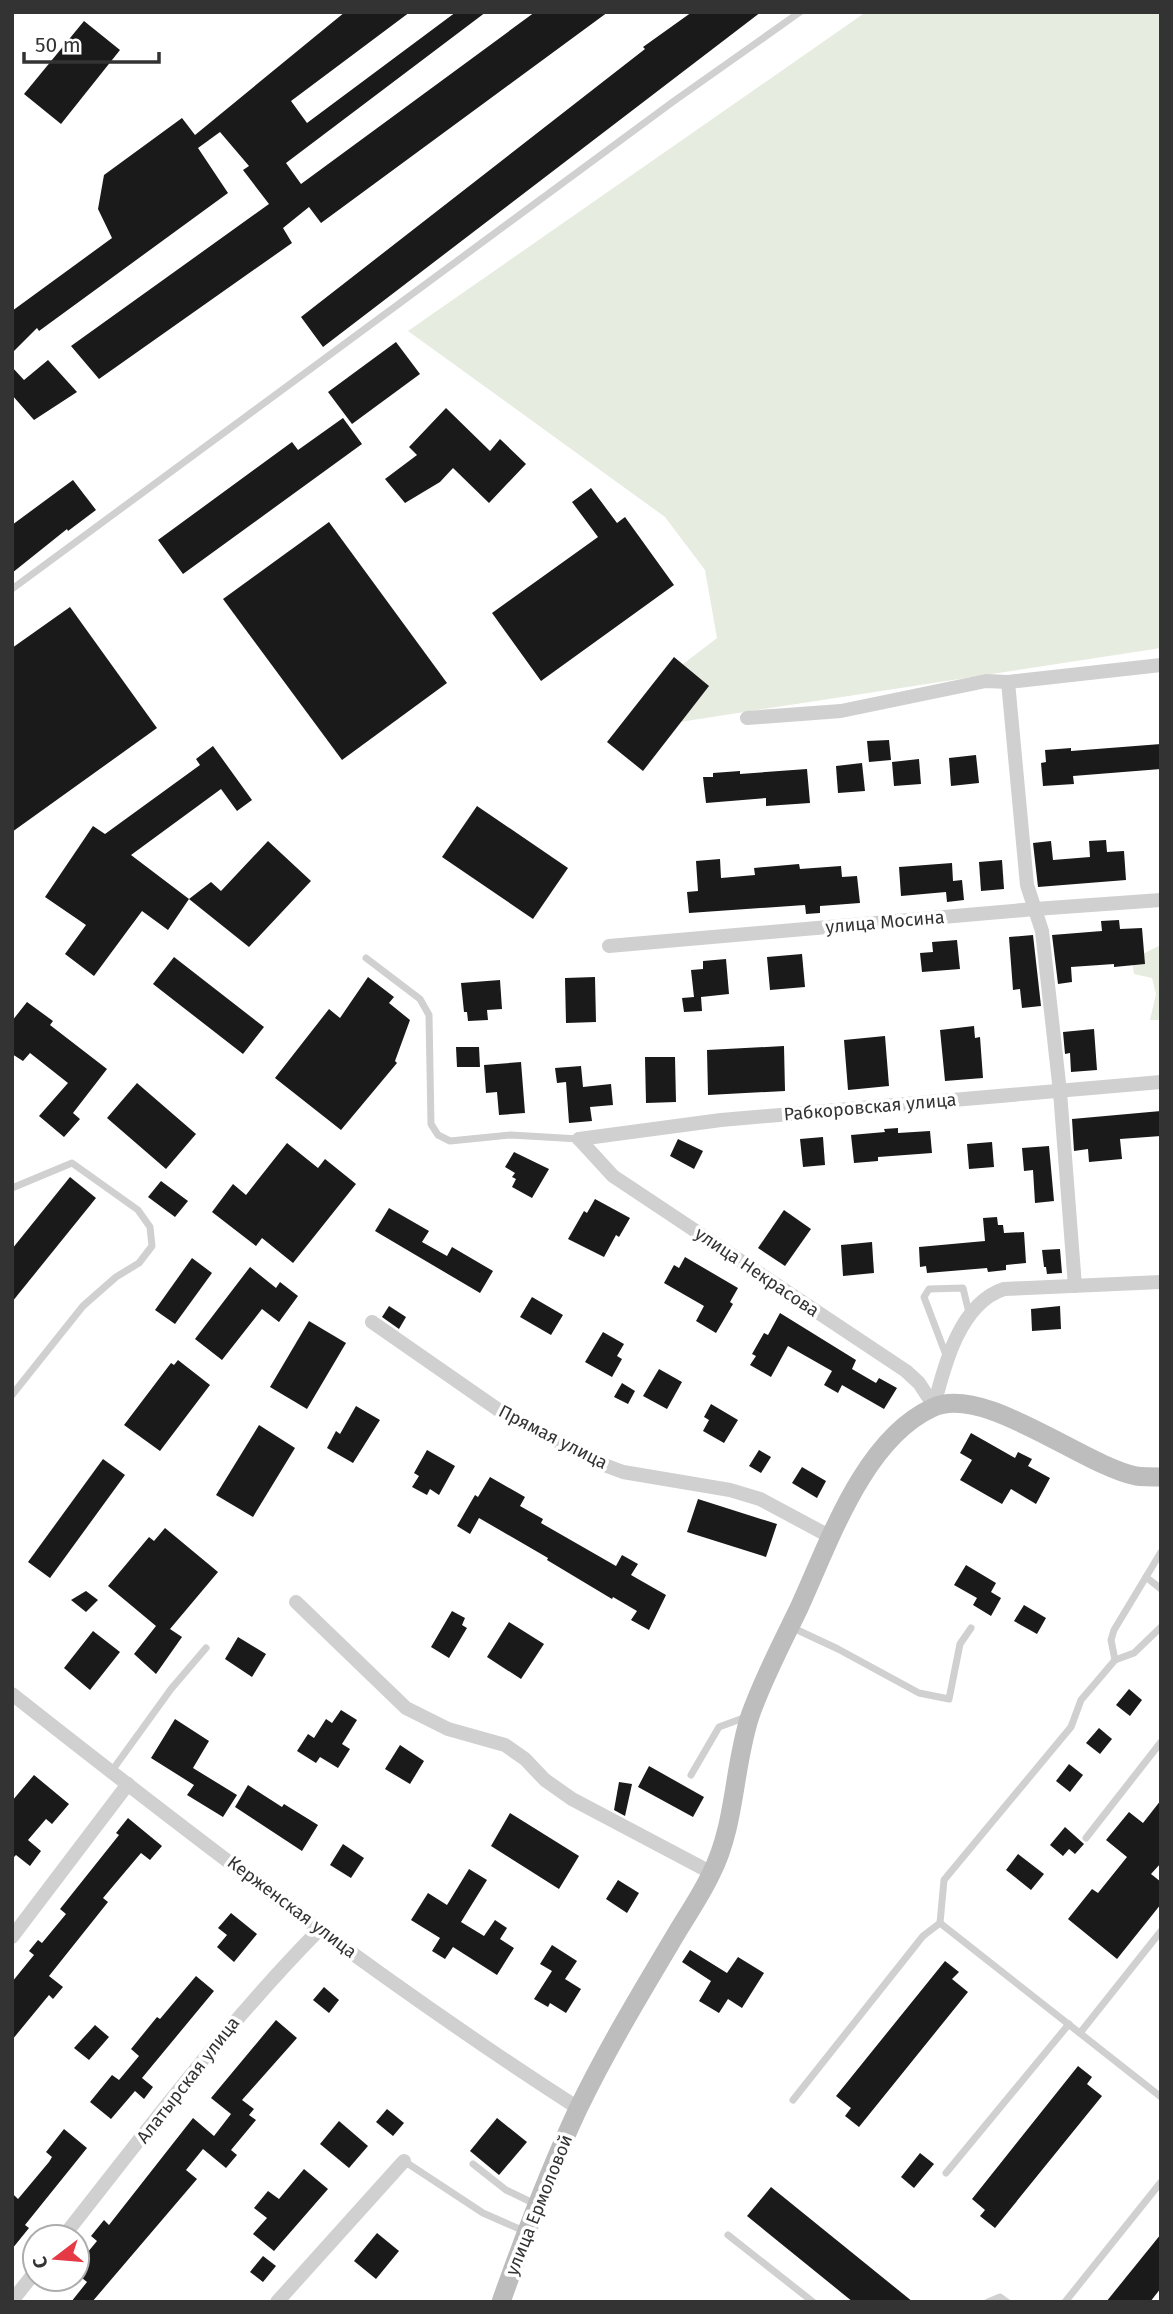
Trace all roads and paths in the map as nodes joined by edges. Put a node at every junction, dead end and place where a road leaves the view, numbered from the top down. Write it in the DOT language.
graph roads {
  1 [pos="800,12"];
  2 [pos="12,589"];
  3 [pos="1158,668"];
  4 [pos="1008,682"];
  5 [pos="747,718"];
  6 [pos="1161,900"];
  7 [pos="1035,909"];
  8 [pos="609,946"];
  9 [pos="366,958"];
  10 [pos="1161,1082"];
  11 [pos="1060,1092"];
  12 [pos="579,1139"];
  13 [pos="12,1188"];
  14 [pos="1161,1282"];
  15 [pos="1076,1286"];
  16 [pos="970,1315"];
  17 [pos="372,1322"];
  18 [pos="946,1356"];
  19 [pos="12,1395"];
  20 [pos="934,1406"];
  21 [pos="1161,1477"];
  22 [pos="831,1537"];
  23 [pos="1161,1552"];
  24 [pos="1146,1577"];
  25 [pos="1161,1589"];
  26 [pos="296,1602"];
  27 [pos="790,1627"];
  28 [pos="1161,1627"];
  29 [pos="971,1628"];
  30 [pos="206,1648"];
  31 [pos="1115,1660"];
  32 [pos="12,1695"];
  33 [pos="750,1716"];
  34 [pos="1161,1742"];
  35 [pos="111,1772"];
  36 [pos="691,1775"];
  37 [pos="128,1784"];
  38 [pos="1086,1838"];
  39 [pos="712,1872"];
  40 [pos="940,1923"];
  41 [pos="320,1929"];
  42 [pos="1161,1931"];
  43 [pos="12,1937"];
  44 [pos="1069,2024"];
  45 [pos="1080,2033"];
  46 [pos="1161,2097"];
  47 [pos="793,2100"];
  48 [pos="578,2109"];
  49 [pos="404,2161"];
  50 [pos="473,2164"];
  51 [pos="946,2172"];
  52 [pos="1161,2182"];
  53 [pos="538,2206"];
  54 [pos="74,2223"];
  55 [pos="528,2232"];
  56 [pos="729,2235"];
  57 [pos="277,2302"];
  58 [pos="501,2302"];
  59 [pos="813,2302"];
  60 [pos="988,2302"];
  61 [pos="1007,2302"];
  62 [pos="1065,2302"];
  1 -- 2 [label="lane"];
  3 -- 4 [label="street"];
  4 -- 5 [label="street"];
  4 -- 7 [label="street"];
  6 -- 7 [label="street, улица Мосина"];
  7 -- 8 [label="street, улица Мосина"];
  7 -- 11 [label="street"];
  9 -- 12 [label="lane"];
  10 -- 11 [label="street, Рабкоровская улица"];
  11 -- 12 [label="street, Рабкоровская улица"];
  11 -- 15 [label="street"];
  12 -- 20 [label="street, улица Некрасова"];
  13 -- 19 [label="lane"];
  14 -- 15 [label="street"];
  15 -- 16 [label="street"];
  16 -- 18 [label="street"];
  16 -- 18 [label="lane"];
  17 -- 22 [label="street, Прямая улица"];
  18 -- 20 [label="street"];
  20 -- 21 [label="street"];
  20 -- 22 [label="street, улица Ермоловой"];
  22 -- 27 [label="street, улица Ермоловой"];
  23 -- 24 [label="lane"];
  24 -- 25 [label="lane"];
  24 -- 31 [label="lane"];
  26 -- 39 [label="street"];
  27 -- 29 [label="lane"];
  27 -- 33 [label="street, улица Ермоловой"];
  28 -- 31 [label="lane"];
  30 -- 35 [label="lane"];
  31 -- 40 [label="lane"];
  32 -- 35 [label="street, Керженская улица"];
  33 -- 36 [label="lane"];
  33 -- 39 [label="street, улица Ермоловой"];
  34 -- 38 [label="lane"];
  35 -- 37 [label="street, Керженская улица"];
  37 -- 41 [label="street, Керженская улица"];
  37 -- 43 [label="street"];
  39 -- 48 [label="street, улица Ермоловой"];
  40 -- 44 [label="lane"];
  40 -- 47 [label="lane"];
  41 -- 48 [label="street, Керженская улица"];
  41 -- 54 [label="street, Алатырская улица"];
  42 -- 45 [label="lane"];
  44 -- 45 [label="lane"];
  44 -- 51 [label="lane"];
  45 -- 46 [label="lane"];
  48 -- 53 [label="street, улица Ермоловой"];
  49 -- 55 [label="lane"];
  49 -- 57 [label="street"];
  50 -- 53 [label="lane"];
  52 -- 62 [label="lane"];
  53 -- 55 [label="street, улица Ермоловой"];
  55 -- 58 [label="street, улица Ермоловой"];
  56 -- 59 [label="lane"];
  60 -- 61 [label="lane"];
}
